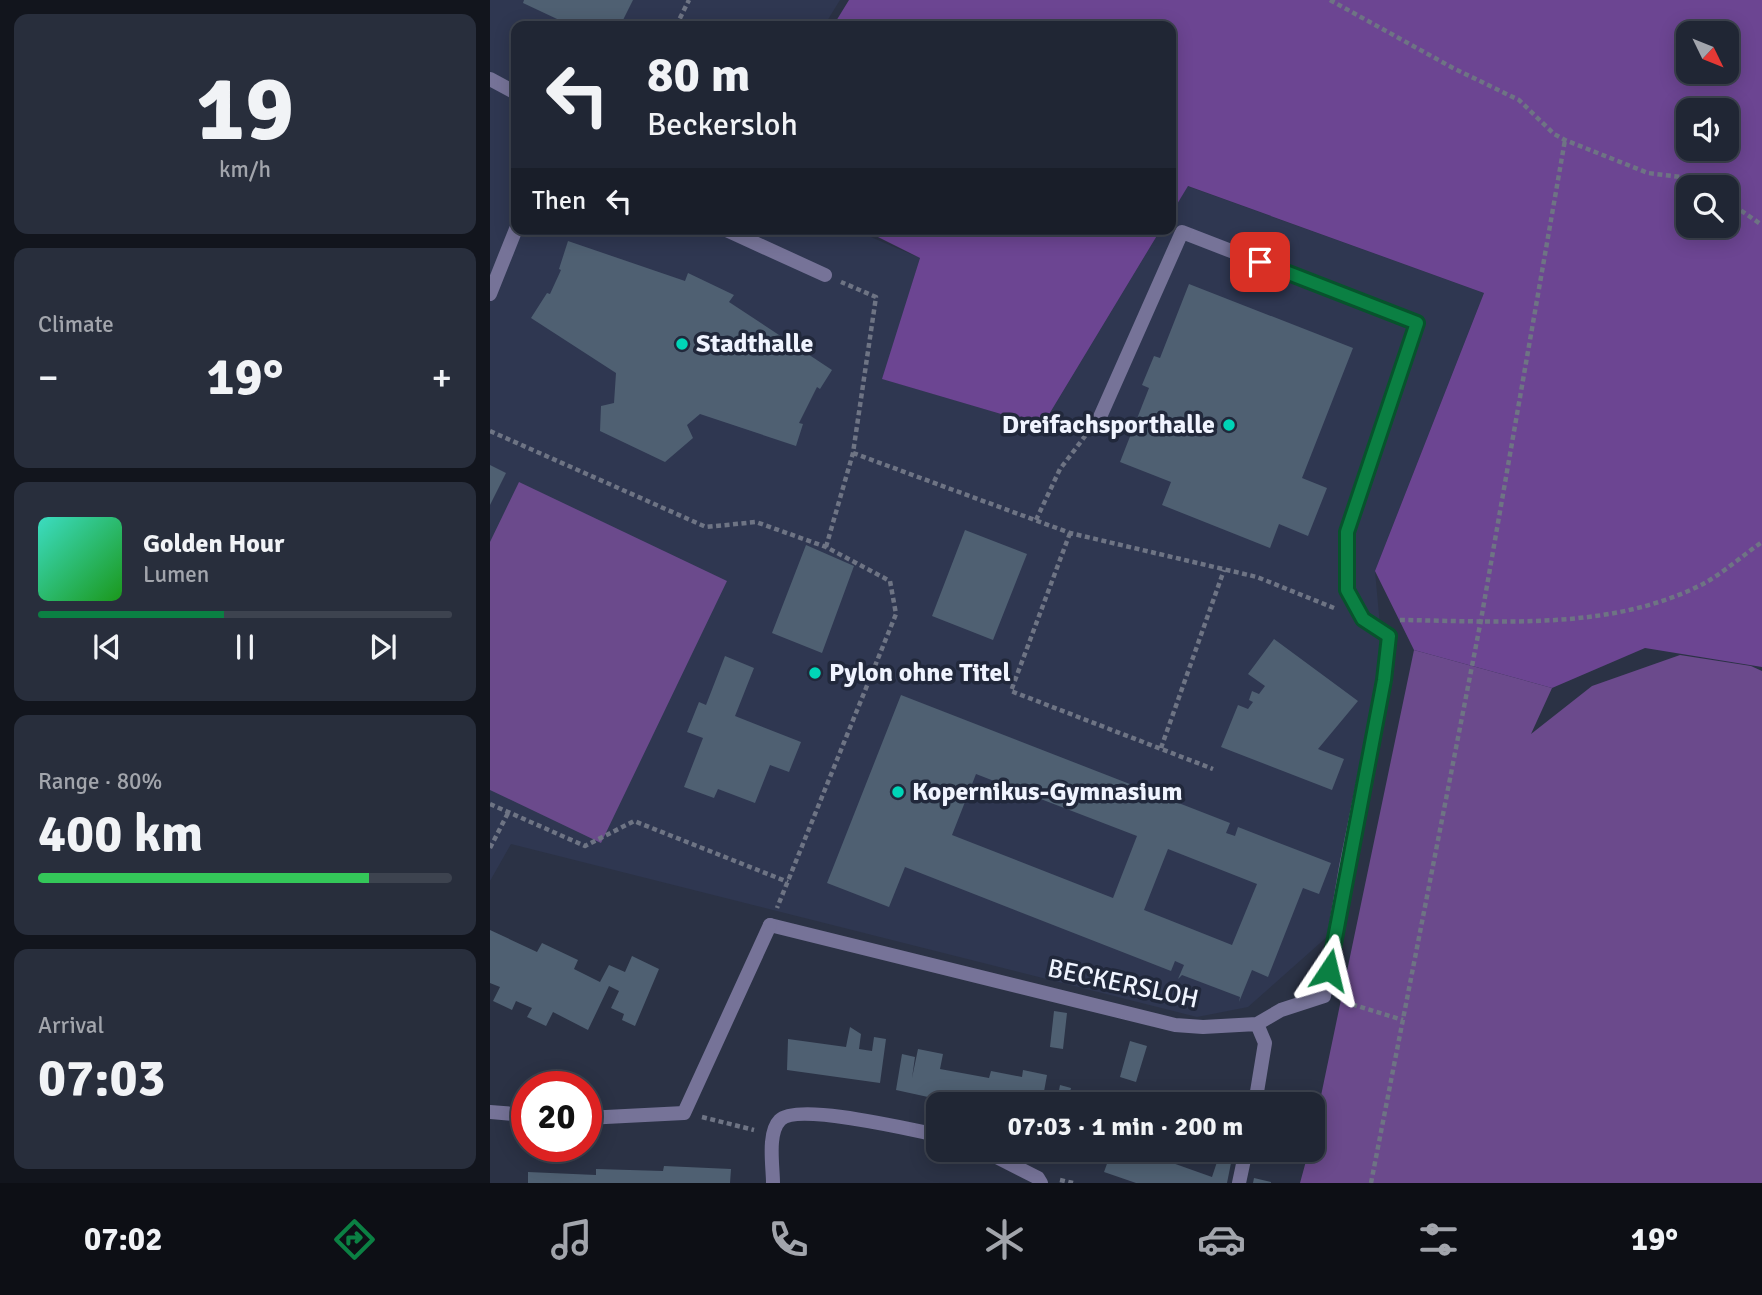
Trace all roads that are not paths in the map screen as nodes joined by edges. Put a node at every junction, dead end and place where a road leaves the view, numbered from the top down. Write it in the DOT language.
graph roads {
  1 [pos="490,79"];
  2 [pos="511,90"];
  3 [pos="514,235"];
  4 [pos="737,235"];
  5 [pos="825,275"];
  6 [pos="490,294"];
  7 [pos="1100,417"];
  8 [pos="1257,1024"];
  9 [pos="1257,1092"];
  10 [pos="490,1112"];
  11 [pos="511,1114"];
  12 [pos="602,1117"];
  13 [pos="926,1133"];
  14 [pos="1005,1162"];
  15 [pos="1243,1162"];
  16 [pos="1040,1181"];
  17 [pos="773,1183"];
  18 [pos="1239,1183"];
  1 -- 2 [label="street"];
  3 -- 6 [label="street"];
  4 -- 5 [label="street"];
  7 -- 8 [label="street, BECKERSLOH"];
  8 -- 9 [label="street"];
  8 -- 12 [label="street, BECKERSLOH"];
  10 -- 11 [label="street"];
  13 -- 17 [label="street"];
  14 -- 16 [label="street"];
  15 -- 18 [label="street"];
}
